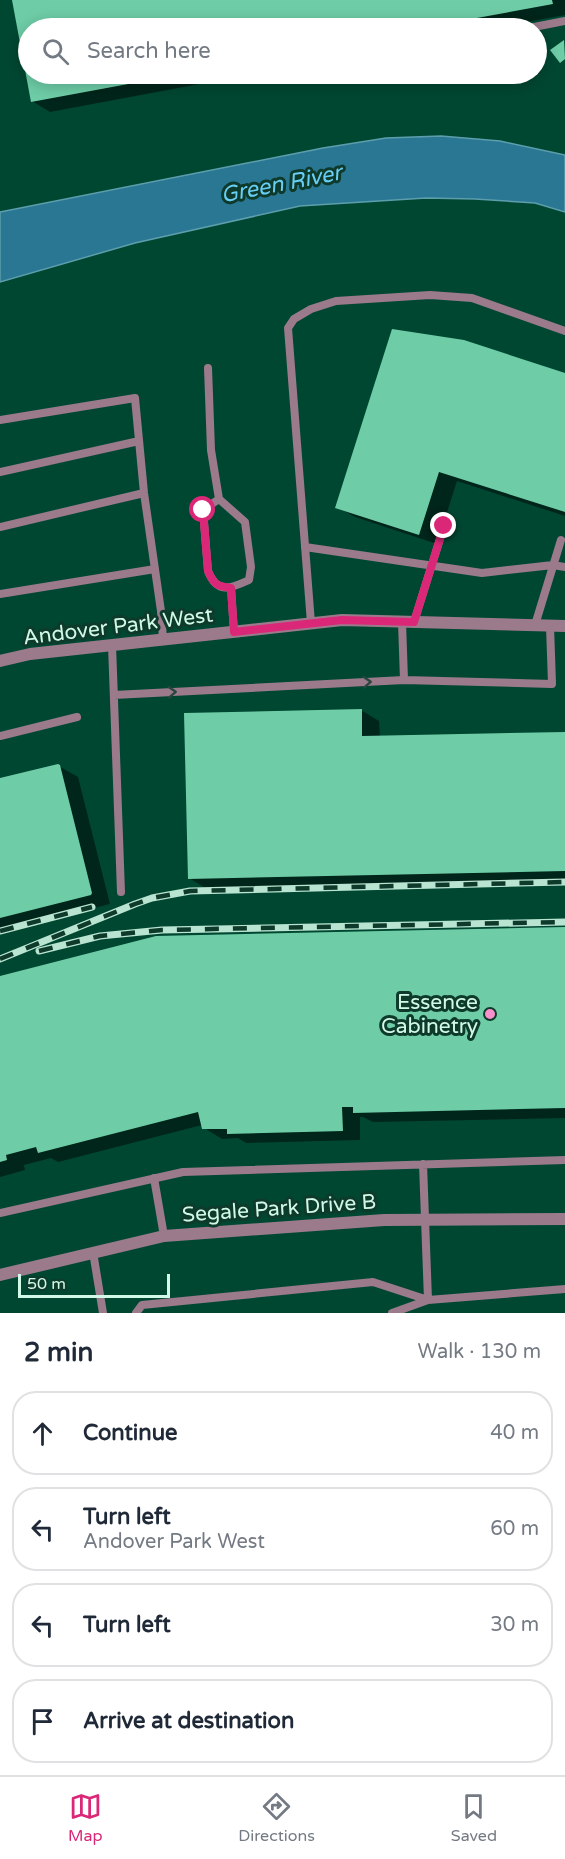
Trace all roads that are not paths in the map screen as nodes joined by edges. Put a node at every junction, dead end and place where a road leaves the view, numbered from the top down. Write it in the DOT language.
graph roads {
  1 [pos="565,21"];
  2 [pos="547,24"];
  3 [pos="565,331"];
  4 [pos="208,368"];
  5 [pos="0,420"];
  6 [pos="139,441"];
  7 [pos="0,472"];
  8 [pos="144,493"];
  9 [pos="219,500"];
  10 [pos="444,526"];
  11 [pos="0,527"];
  12 [pos="561,540"];
  13 [pos="305,547"];
  14 [pos="553,565"];
  15 [pos="431,566"];
  16 [pos="565,567"];
  17 [pos="155,569"];
  18 [pos="231,588"];
  19 [pos="0,594"];
  20 [pos="408,622"];
  21 [pos="311,623"];
  22 [pos="536,625"];
  23 [pos="550,626"];
  24 [pos="565,626"];
  25 [pos="234,632"];
  26 [pos="164,639"];
  27 [pos="112,645"];
  28 [pos="0,661"];
  29 [pos="404,681"];
  30 [pos="114,695"];
  31 [pos="78,717"];
  32 [pos="0,736"];
  33 [pos="121,892"];
  34 [pos="565,1160"];
  35 [pos="423,1164"];
  36 [pos="154,1178"];
  37 [pos="0,1213"];
  38 [pos="565,1219"];
  39 [pos="424,1220"];
  40 [pos="164,1236"];
  41 [pos="93,1252"];
  42 [pos="0,1275"];
  43 [pos="565,1289"];
  44 [pos="428,1300"];
  45 [pos="103,1313"];
  46 [pos="136,1313"];
  47 [pos="392,1313"];
  1 -- 2 [label="lane"];
  3 -- 13 [label="lane"];
  4 -- 9 [label="lane"];
  5 -- 6 [label="lane"];
  6 -- 7 [label="lane"];
  6 -- 8 [label="lane"];
  8 -- 11 [label="lane"];
  8 -- 17 [label="lane"];
  9 -- 18 [label="lane"];
  9 -- 18 [label="lane"];
  10 -- 15 [label="lane"];
  12 -- 14 [label="lane"];
  13 -- 15 [label="lane"];
  13 -- 21 [label="lane"];
  14 -- 15 [label="lane"];
  14 -- 16 [label="lane"];
  14 -- 22 [label="lane"];
  15 -- 20 [label="lane"];
  17 -- 19 [label="lane"];
  17 -- 26 [label="lane"];
  18 -- 25 [label="lane"];
  20 -- 21 [label="street, Andover Park West"];
  20 -- 22 [label="street, Andover Park West"];
  20 -- 29 [label="lane"];
  21 -- 25 [label="street, Andover Park West"];
  22 -- 23 [label="street, Andover Park West"];
  23 -- 24 [label="street, Andover Park West"];
  23 -- 29 [label="lane"];
  25 -- 26 [label="street, Andover Park West"];
  26 -- 27 [label="street, Andover Park West"];
  27 -- 28 [label="street, Andover Park West"];
  27 -- 30 [label="lane"];
  30 -- 29 [label="lane, one-way"];
  30 -- 33 [label="lane"];
  31 -- 32 [label="lane"];
  34 -- 35 [label="lane"];
  35 -- 36 [label="lane"];
  35 -- 39 [label="lane"];
  36 -- 37 [label="lane"];
  36 -- 40 [label="lane"];
  38 -- 39 [label="street, Segale Park Drive B"];
  39 -- 40 [label="street, Segale Park Drive B"];
  39 -- 44 [label="lane"];
  40 -- 41 [label="street, Segale Park Drive B"];
  41 -- 42 [label="street, Segale Park Drive B"];
  41 -- 45 [label="lane"];
  43 -- 44 [label="lane"];
  44 -- 46 [label="lane"];
  44 -- 47 [label="lane"];
}
